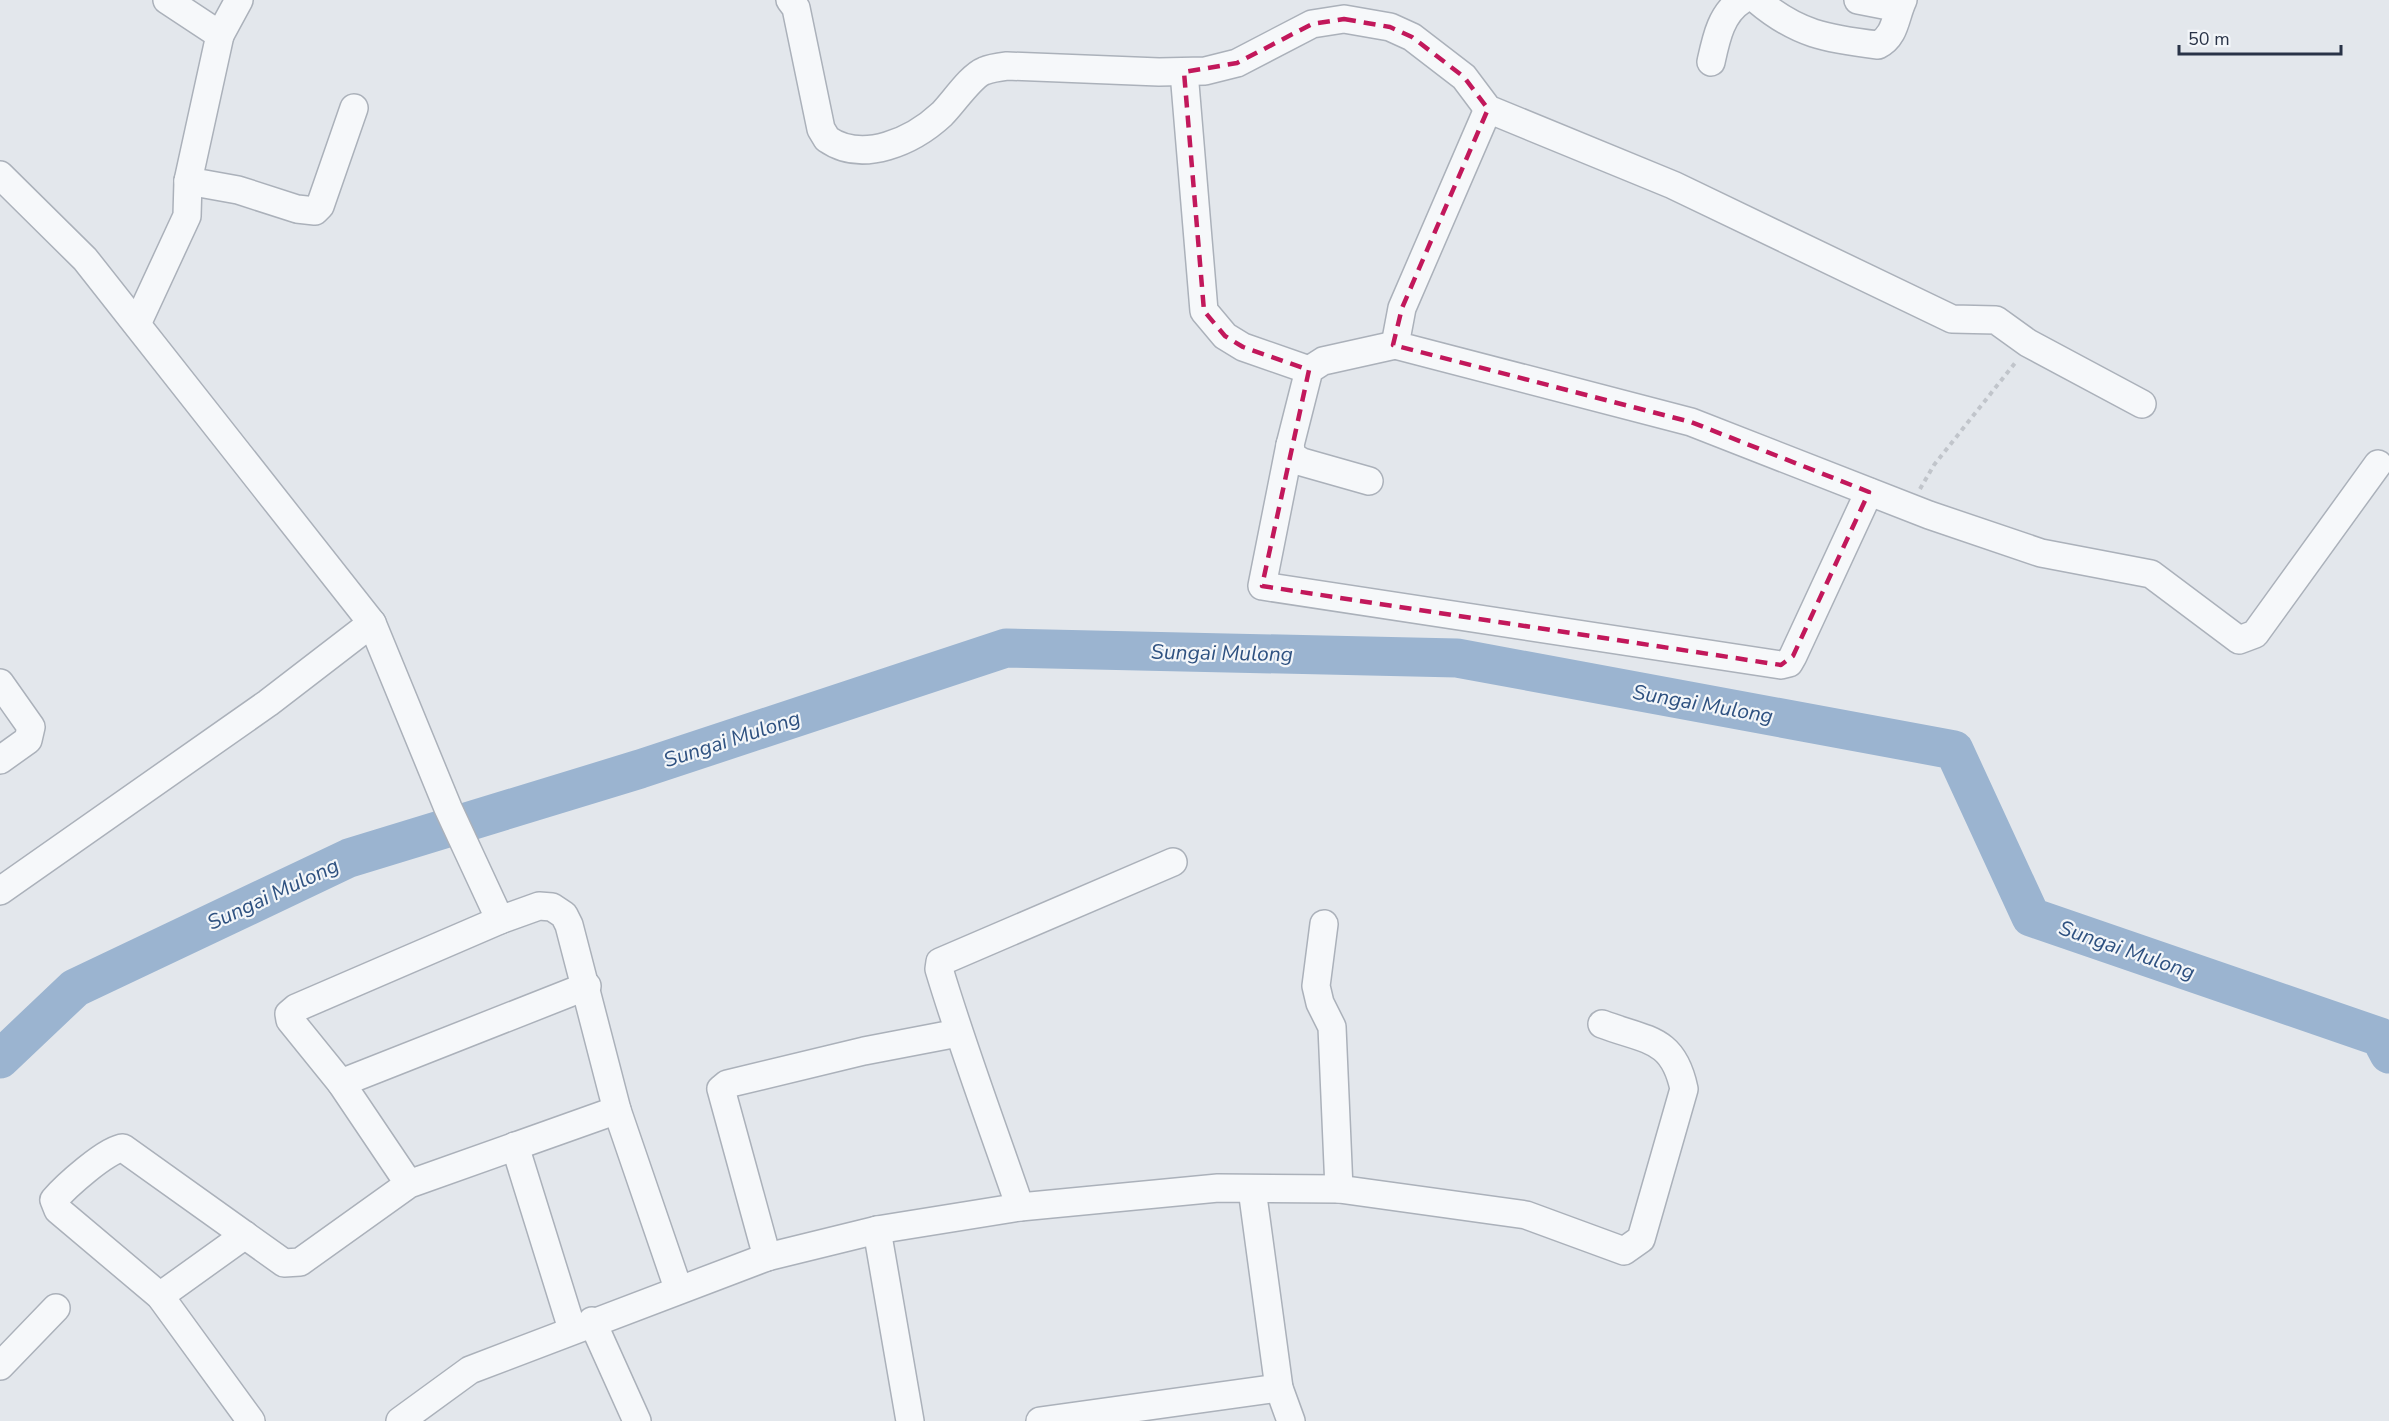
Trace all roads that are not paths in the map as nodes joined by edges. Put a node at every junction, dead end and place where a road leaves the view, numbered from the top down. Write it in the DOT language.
graph roads {
  1 [pos="167,0"];
  2 [pos="239,0"];
  3 [pos="790,0"];
  4 [pos="1742,0"];
  5 [pos="1757,0"];
  6 [pos="1858,0"];
  7 [pos="1901,4"];
  8 [pos="220,35"];
  9 [pos="1711,62"];
  10 [pos="1184,72"];
  11 [pos="354,108"];
  12 [pos="1488,109"];
  13 [pos="0,175"];
  14 [pos="188,181"];
  15 [pos="137,324"];
  16 [pos="1395,345"];
  17 [pos="1309,370"];
  18 [pos="2142,404"];
  19 [pos="1290,445"];
  20 [pos="2378,465"];
  21 [pos="1369,481"];
  22 [pos="1869,492"];
  23 [pos="372,622"];
  24 [pos="0,683"];
  25 [pos="0,760"];
  26 [pos="1173,862"];
  27 [pos="0,891"];
  28 [pos="495,909"];
  29 [pos="1324,924"];
  30 [pos="587,986"];
  31 [pos="1602,1024"];
  32 [pos="958,1033"];
  33 [pos="341,1083"];
  34 [pos="617,1110"];
  35 [pos="515,1146"];
  36 [pos="409,1184"];
  37 [pos="1252,1189"];
  38 [pos="1339,1189"];
  39 [pos="1020,1207"];
  40 [pos="877,1230"];
  41 [pos="245,1235"];
  42 [pos="767,1257"];
  43 [pos="678,1288"];
  44 [pos="160,1296"];
  45 [pos="56,1308"];
  46 [pos="582,1325"];
  47 [pos="0,1366"];
  48 [pos="1279,1388"];
  49 [pos="1085,1418"];
  50 [pos="251,1421"];
  51 [pos="400,1421"];
  52 [pos="637,1421"];
  53 [pos="910,1421"];
  54 [pos="1040,1421"];
  55 [pos="1291,1421"];
  1 -- 8 [label="street"];
  2 -- 8 [label="street"];
  3 -- 10 [label="street"];
  4 -- 9 [label="street"];
  5 -- 7 [label="street"];
  6 -- 7 [label="street"];
  8 -- 14 [label="street"];
  10 -- 12 [label="street"];
  10 -- 17 [label="street"];
  11 -- 14 [label="street"];
  12 -- 16 [label="street"];
  12 -- 18 [label="street"];
  13 -- 15 [label="street"];
  14 -- 15 [label="street"];
  15 -- 23 [label="street"];
  16 -- 17 [label="street"];
  16 -- 22 [label="street"];
  17 -- 19 [label="street"];
  19 -- 21 [label="street"];
  19 -- 22 [label="street"];
  20 -- 22 [label="street"];
  23 -- 27 [label="street"];
  23 -- 28 [label="street"];
  24 -- 25 [label="street"];
  26 -- 32 [label="street"];
  28 -- 30 [label="street"];
  28 -- 33 [label="street"];
  29 -- 38 [label="street"];
  30 -- 33 [label="street"];
  30 -- 34 [label="street"];
  31 -- 38 [label="street"];
  32 -- 39 [label="street"];
  32 -- 42 [label="street"];
  33 -- 36 [label="street"];
  34 -- 35 [label="street"];
  34 -- 43 [label="street"];
  35 -- 36 [label="street"];
  35 -- 46 [label="street"];
  36 -- 41 [label="street"];
  37 -- 38 [label="street"];
  37 -- 39 [label="street"];
  37 -- 48 [label="street"];
  39 -- 40 [label="street"];
  40 -- 42 [label="street"];
  40 -- 53 [label="street"];
  41 -- 44 [label="street"];
  41 -- 44 [label="street"];
  42 -- 43 [label="street"];
  43 -- 46 [label="street"];
  44 -- 50 [label="street"];
  45 -- 47 [label="street"];
  46 -- 51 [label="street"];
  46 -- 52 [label="street"];
  48 -- 49 [label="street"];
  48 -- 55 [label="street"];
  49 -- 54 [label="street"];
}
